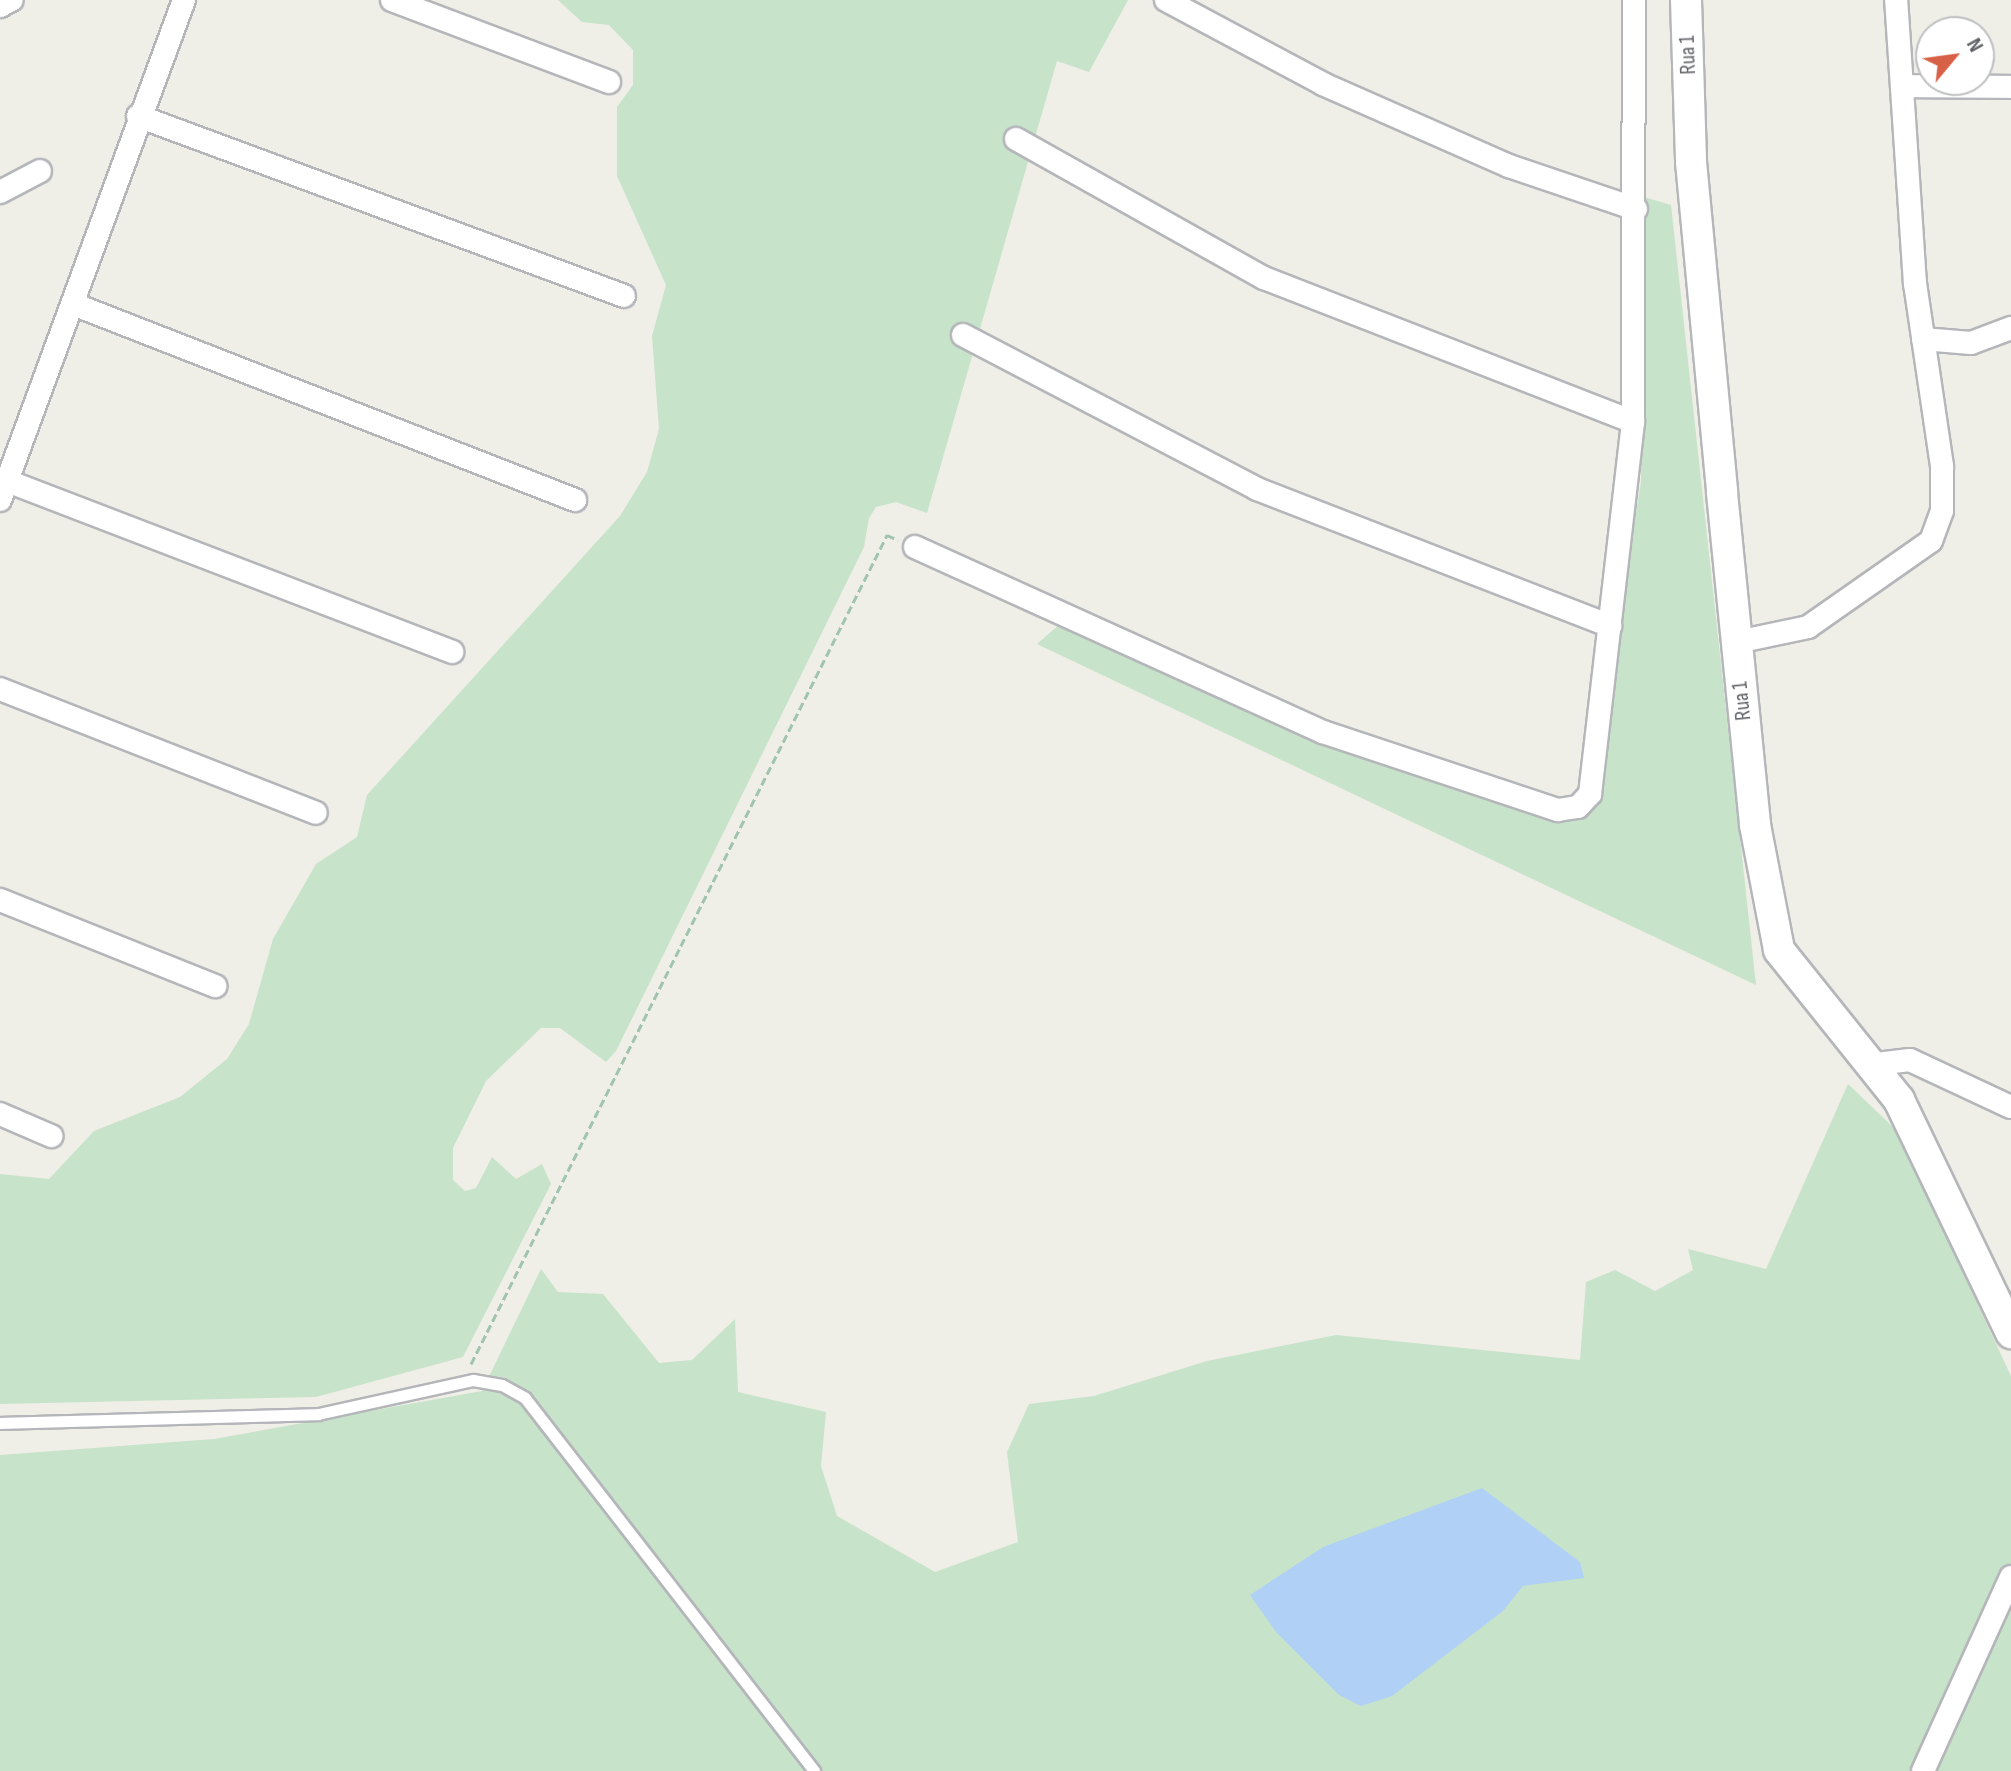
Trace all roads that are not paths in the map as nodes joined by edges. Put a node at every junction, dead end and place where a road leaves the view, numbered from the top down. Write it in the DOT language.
graph roads {
  1 [pos="12,0"];
  2 [pos="184,0"];
  3 [pos="392,0"];
  4 [pos="1166,0"];
  5 [pos="1686,0"];
  6 [pos="1896,0"];
  7 [pos="1629,2"];
  8 [pos="0,6"];
  9 [pos="609,82"];
  10 [pos="1904,86"];
  11 [pos="2011,87"];
  12 [pos="138,116"];
  13 [pos="1016,139"];
  14 [pos="40,171"];
  15 [pos="0,192"];
  16 [pos="1636,209"];
  17 [pos="624,296"];
  18 [pos="73,304"];
  19 [pos="2011,328"];
  20 [pos="963,335"];
  21 [pos="1923,339"];
  22 [pos="1633,422"];
  23 [pos="4,490"];
  24 [pos="575,500"];
  25 [pos="915,547"];
  26 [pos="1610,626"];
  27 [pos="1737,642"];
  28 [pos="452,652"];
  29 [pos="0,689"];
  30 [pos="316,813"];
  31 [pos="0,900"];
  32 [pos="215,986"];
  33 [pos="1868,1065"];
  34 [pos="2011,1107"];
  35 [pos="0,1114"];
  36 [pos="51,1136"];
  37 [pos="2011,1333"];
  38 [pos="0,1423"];
  39 [pos="2011,1577"];
  40 [pos="814,1771"];
  41 [pos="1923,1771"];
  1 -- 8 [label="street"];
  2 -- 12 [label="street"];
  3 -- 9 [label="street"];
  4 -- 16 [label="street"];
  5 -- 27 [label="street, Rua 1"];
  6 -- 10 [label="street"];
  7 -- 16 [label="street"];
  10 -- 11 [label="street"];
  10 -- 21 [label="street"];
  12 -- 17 [label="street"];
  12 -- 18 [label="street"];
  13 -- 22 [label="street"];
  14 -- 15 [label="street"];
  16 -- 22 [label="street"];
  18 -- 23 [label="street"];
  18 -- 24 [label="street"];
  19 -- 21 [label="street"];
  20 -- 26 [label="street"];
  21 -- 27 [label="street"];
  22 -- 26 [label="street"];
  23 -- 28 [label="street"];
  25 -- 26 [label="street"];
  27 -- 33 [label="street, Rua 1"];
  29 -- 30 [label="street"];
  31 -- 32 [label="street"];
  33 -- 34 [label="street"];
  33 -- 37 [label="street, Rua 1"];
  35 -- 36 [label="street"];
  38 -- 40 [label="lane"];
  39 -- 41 [label="street"];
}
